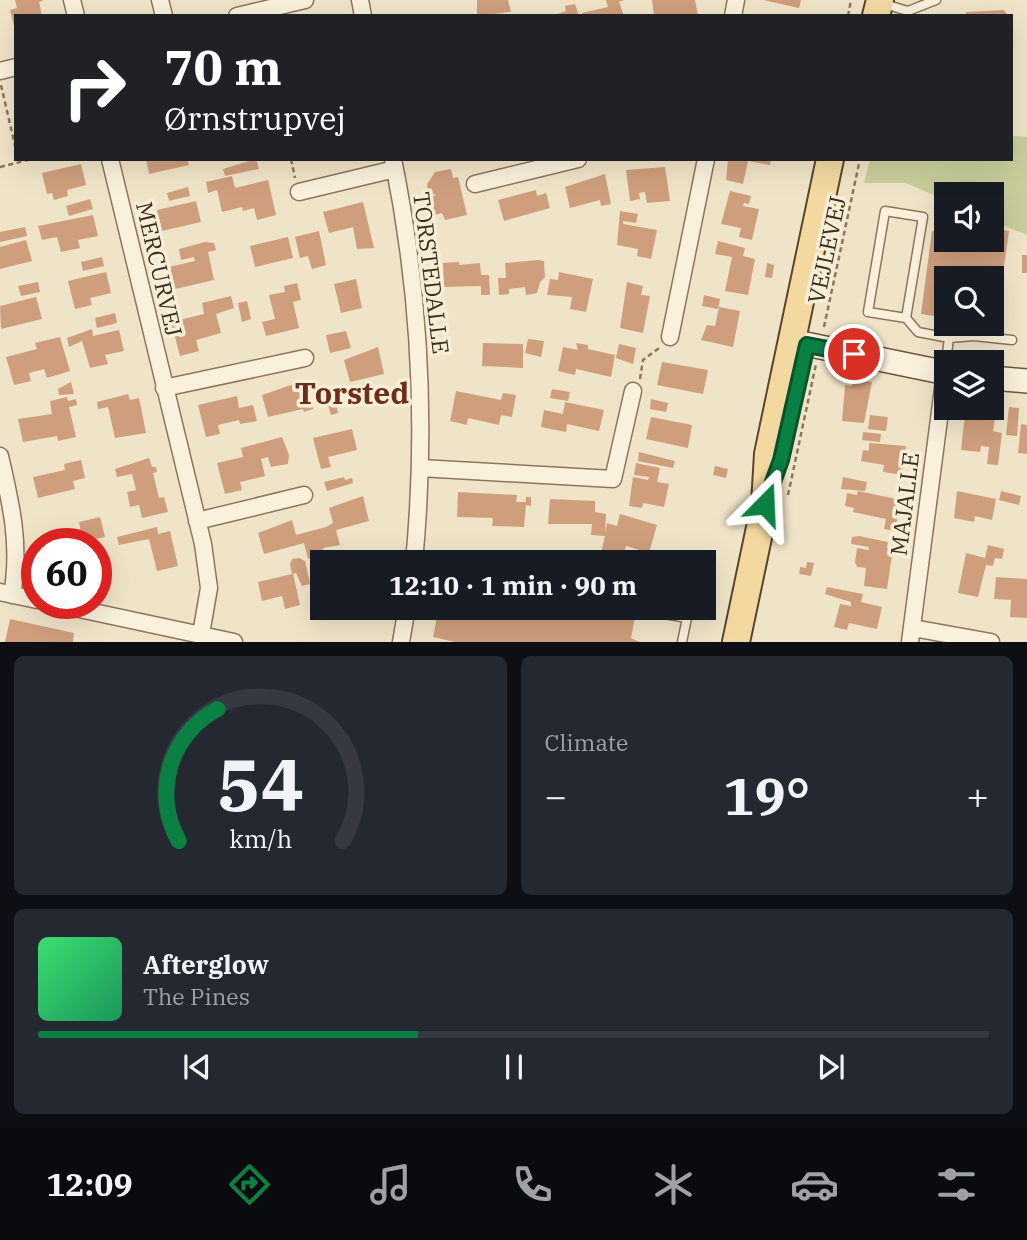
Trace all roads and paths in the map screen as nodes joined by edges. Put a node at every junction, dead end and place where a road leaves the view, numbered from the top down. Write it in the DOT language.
graph roads {
  1 [pos="305,0"];
  2 [pos="936,0"];
  3 [pos="871,6"];
  4 [pos="246,14"];
  5 [pos="0,83"];
  6 [pos="14,142"];
  7 [pos="18,161"];
  8 [pos="110,161"];
  9 [pos="570,161"];
  10 [pos="706,161"];
  11 [pos="830,161"];
  12 [pos="847,161"];
  13 [pos="859,161"];
  14 [pos="394,164"];
  15 [pos="0,167"];
  16 [pos="475,184"];
  17 [pos="299,192"];
  18 [pos="906,318"];
  19 [pos="670,337"];
  20 [pos="949,338"];
  21 [pos="1012,340"];
  22 [pos="806,344"];
  23 [pos="948,350"];
  24 [pos="305,358"];
  25 [pos="934,371"];
  26 [pos="1004,379"];
  27 [pos="1027,381"];
  28 [pos="164,388"];
  29 [pos="633,391"];
  30 [pos="940,420"];
  31 [pos="0,456"];
  32 [pos="420,468"];
  33 [pos="304,495"];
  34 [pos="197,521"];
  35 [pos="415,550"];
  36 [pos="6,593"];
  37 [pos="112,616"];
  38 [pos="405,620"];
  39 [pos="687,620"];
  40 [pos="201,635"];
  41 [pos="911,635"];
  42 [pos="234,642"];
  43 [pos="401,642"];
  44 [pos="682,642"];
  45 [pos="736,642"];
  46 [pos="991,642"];
  1 -- 4 [label="street"];
  2 -- 3 [label="lane"];
  5 -- 6 [label="path"];
  7 -- 15 [label="path"];
  8 -- 28 [label="street, MERCURVEJ"];
  9 -- 16 [label="street"];
  10 -- 19 [label="street"];
  11 -- 22 [label="main road, VEJLEVEJ"];
  12 -- 22 [label="main road, VEJLEVEJ"];
  13 -- 22 [label="path"];
  14 -- 17 [label="street, TORSTEDALLE"];
  14 -- 32 [label="street, TORSTEDALLE"];
  18 -- 18 [label="lane"];
  18 -- 20 [label="lane"];
  19 -- 29 [label="path"];
  20 -- 21 [label="lane"];
  20 -- 23 [label="lane"];
  22 -- 25 [label="street"];
  22 -- 45 [label="main road, VEJLEVEJ"];
  24 -- 28 [label="street"];
  26 -- 27 [label="street"];
  28 -- 34 [label="street, MERCURVEJ"];
  29 -- 32 [label="street"];
  30 -- 41 [label="street, MAJALLE"];
  31 -- 36 [label="street"];
  32 -- 35 [label="street, TORSTEDALLE"];
  33 -- 34 [label="street"];
  34 -- 40 [label="street, MERCURVEJ"];
  37 -- 40 [label="street"];
  38 -- 43 [label="street"];
  39 -- 44 [label="lane"];
  40 -- 42 [label="street"];
  41 -- 46 [label="street"];
}
